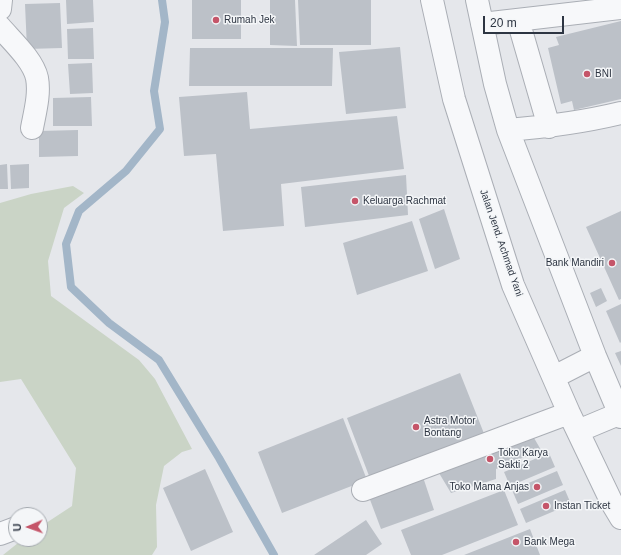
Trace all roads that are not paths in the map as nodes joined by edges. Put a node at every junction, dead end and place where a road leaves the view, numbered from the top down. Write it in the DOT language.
graph roads {
  1 [pos="1,0"];
  2 [pos="432,0"];
  3 [pos="477,0"];
  4 [pos="0,8"];
  5 [pos="621,8"];
  6 [pos="518,20"];
  7 [pos="482,24"];
  8 [pos="0,27"];
  9 [pos="621,113"];
  10 [pos="549,127"];
  11 [pos="32,128"];
  12 [pos="508,130"];
  13 [pos="595,356"];
  14 [pos="554,377"];
  15 [pos="620,415"];
  16 [pos="573,422"];
  17 [pos="363,490"];
  18 [pos="621,518"];
  1 -- 4 [label="street"];
  2 -- 14 [label="street, Jalan Jend. Achmad Yani"];
  3 -- 7 [label="street"];
  5 -- 6 [label="street"];
  6 -- 7 [label="street"];
  6 -- 10 [label="street"];
  7 -- 12 [label="street"];
  8 -- 11 [label="street"];
  9 -- 10 [label="street"];
  10 -- 12 [label="street"];
  12 -- 13 [label="street"];
  13 -- 14 [label="street"];
  13 -- 15 [label="street"];
  14 -- 16 [label="street, Jalan Jend. Achmad Yani"];
  15 -- 16 [label="street"];
  16 -- 17 [label="street"];
  16 -- 18 [label="street, Jalan Jend. Achmad Yani"];
}
